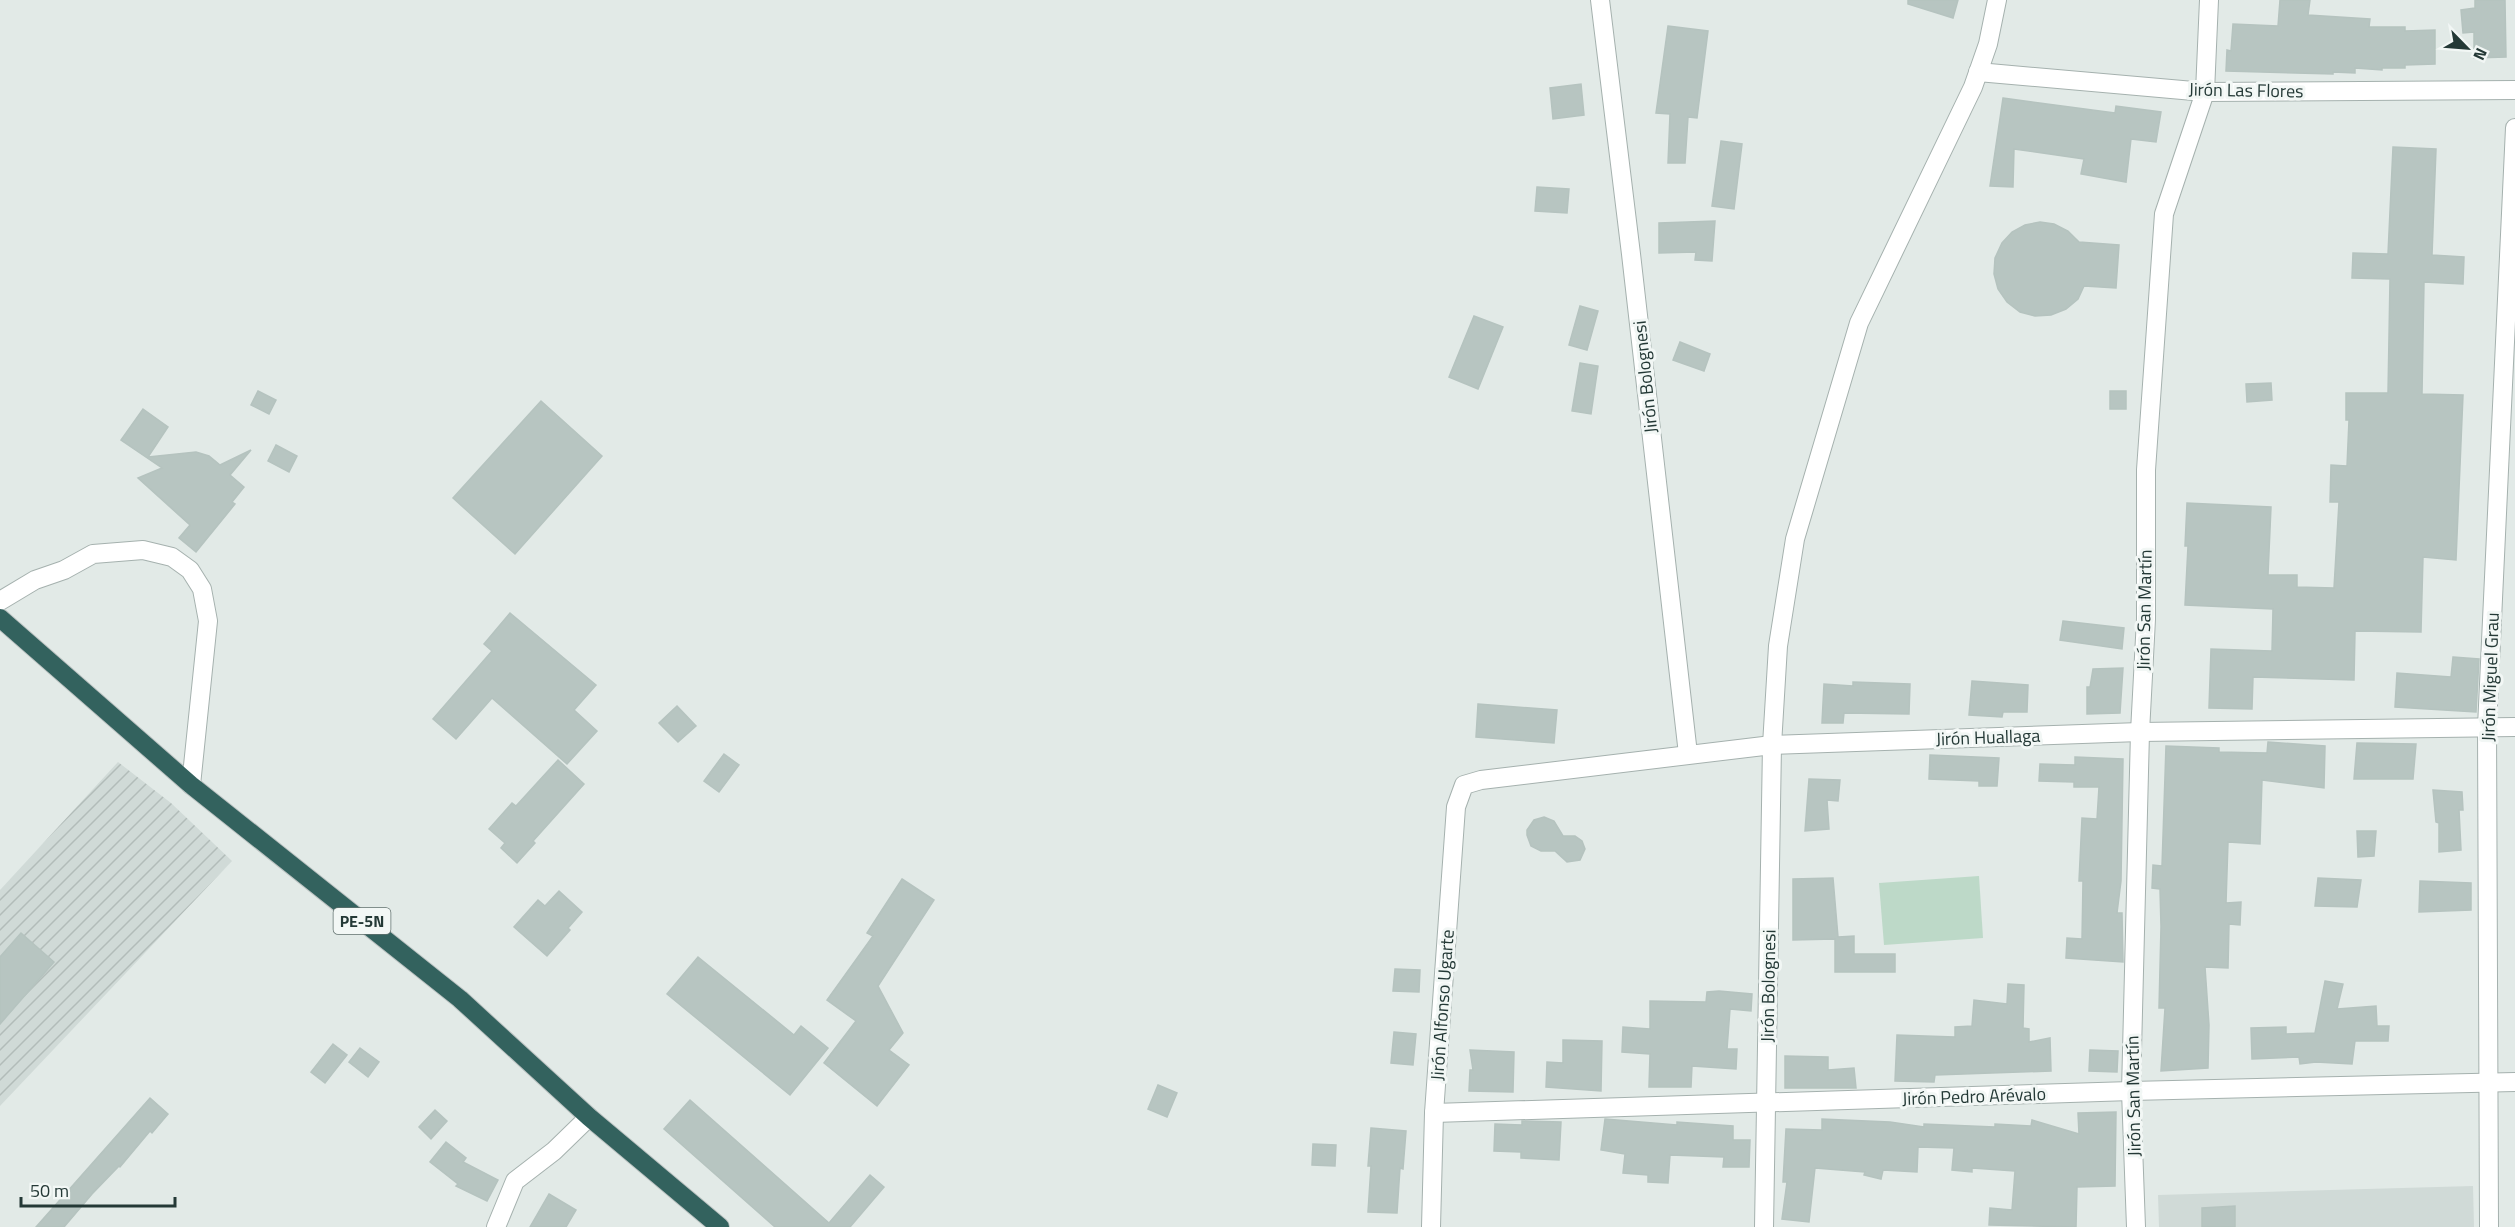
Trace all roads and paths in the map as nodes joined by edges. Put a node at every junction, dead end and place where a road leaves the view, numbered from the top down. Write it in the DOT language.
graph roads {
  1 [pos="1600,0"];
  2 [pos="1997,0"];
  3 [pos="2209,0"];
  4 [pos="1978,72"];
  5 [pos="2515,90"];
  6 [pos="2205,92"];
  7 [pos="2515,128"];
  8 [pos="0,601"];
  9 [pos="0,618"];
  10 [pos="2487,727"];
  11 [pos="2515,727"];
  12 [pos="2140,732"];
  13 [pos="1772,745"];
  14 [pos="1688,754"];
  15 [pos="191,785"];
  16 [pos="1464,785"];
  17 [pos="2515,1083"];
  18 [pos="2488,1084"];
  19 [pos="2131,1090"];
  20 [pos="1766,1102"];
  21 [pos="1434,1113"];
  22 [pos="589,1118"];
  23 [pos="496,1227"];
  24 [pos="720,1227"];
  25 [pos="1431,1227"];
  26 [pos="1764,1227"];
  27 [pos="2136,1227"];
  28 [pos="2489,1227"];
  1 -- 14 [label="street, Jirón Bolognesi"];
  2 -- 4 [label="street, Jirón Bolognesi"];
  3 -- 6 [label="street, Jirón San Martín"];
  4 -- 6 [label="street, Jirón Las Flores"];
  4 -- 13 [label="street, Jirón Bolognesi"];
  5 -- 6 [label="street, Jirón Las Flores"];
  6 -- 12 [label="street, Jirón San Martín"];
  7 -- 10 [label="street, Jirón Miguel Grau"];
  8 -- 15 [label="street"];
  9 -- 15 [label="highway, PE-5N"];
  10 -- 11 [label="street, Jirón Huallaga"];
  10 -- 12 [label="street, Jirón Huallaga"];
  10 -- 18 [label="street, Jirón Miguel Grau"];
  12 -- 13 [label="street, Jirón Huallaga"];
  12 -- 19 [label="street, Jirón San Martín"];
  13 -- 14 [label="street, Jirón Huallaga"];
  13 -- 20 [label="street, Jirón Bolognesi"];
  14 -- 16 [label="street, Jirón Huallaga"];
  15 -- 22 [label="highway, PE-5N"];
  16 -- 21 [label="street, Jirón Alfonso Ugarte"];
  17 -- 18 [label="street, Jirón Pedro Arévalo"];
  18 -- 19 [label="street, Jirón Pedro Arévalo"];
  18 -- 28 [label="street, Jirón Miguel Grau"];
  19 -- 20 [label="street, Jirón Pedro Arévalo"];
  19 -- 27 [label="street, Jirón San Martín"];
  20 -- 21 [label="street, Jirón Pedro Arévalo"];
  20 -- 26 [label="street, Jirón Bolognesi"];
  21 -- 25 [label="street, Jirón Alfonso Ugarte"];
  22 -- 23 [label="street"];
  22 -- 24 [label="highway, PE-5N"];
}
